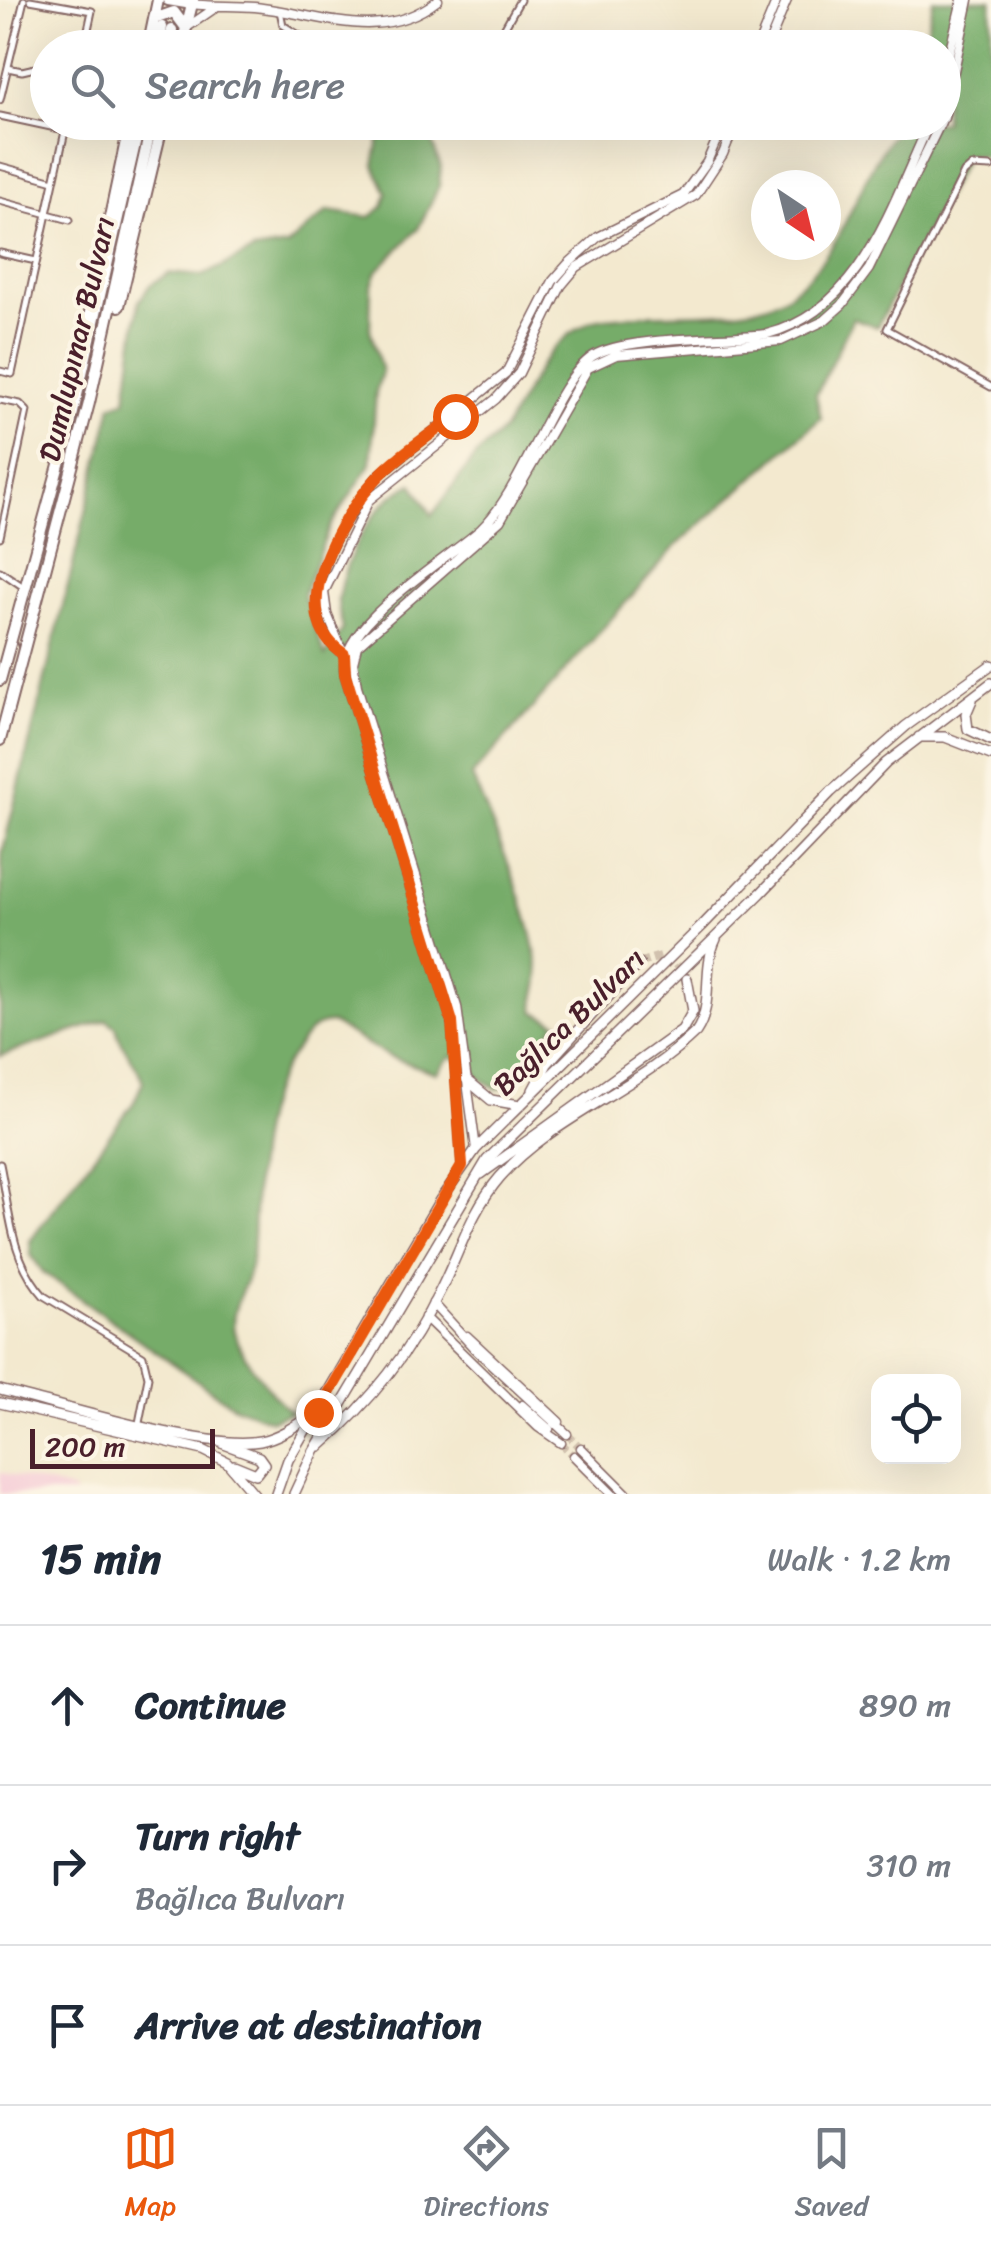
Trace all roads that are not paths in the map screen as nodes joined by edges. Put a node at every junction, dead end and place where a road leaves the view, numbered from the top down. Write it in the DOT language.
graph roads {
  1 [pos="27,0"];
  2 [pos="158,0"];
  3 [pos="168,0"];
  4 [pos="238,0"];
  5 [pos="438,0"];
  6 [pos="520,0"];
  7 [pos="777,0"];
  8 [pos="787,0"];
  9 [pos="966,0"];
  10 [pos="192,2"];
  11 [pos="218,7"];
  12 [pos="251,7"];
  13 [pos="280,11"];
  14 [pos="163,26"];
  15 [pos="186,28"];
  16 [pos="88,30"];
  17 [pos="160,30"];
  18 [pos="162,30"];
  19 [pos="164,30"];
  20 [pos="292,30"];
  21 [pos="502,30"];
  22 [pos="764,30"];
  23 [pos="774,30"];
  24 [pos="957,30"];
  25 [pos="960,30"];
  26 [pos="8,68"];
  27 [pos="30,69"];
  28 [pos="0,100"];
  29 [pos="0,116"];
  30 [pos="30,121"];
  31 [pos="63,140"];
  32 [pos="126,140"];
  33 [pos="136,140"];
  34 [pos="148,140"];
  35 [pos="158,140"];
  36 [pos="716,140"];
  37 [pos="728,140"];
  38 [pos="921,140"];
  39 [pos="932,140"];
  40 [pos="0,166"];
  41 [pos="991,167"];
  42 [pos="54,181"];
  43 [pos="0,201"];
  44 [pos="46,213"];
  45 [pos="70,220"];
  46 [pos="0,254"];
  47 [pos="36,261"];
  48 [pos="89,343"];
  49 [pos="103,346"];
  50 [pos="0,371"];
  51 [pos="991,387"];
  52 [pos="0,400"];
  53 [pos="0,537"];
  54 [pos="0,570"];
  55 [pos="26,588"];
  56 [pos="344,654"];
  57 [pos="353,662"];
  58 [pos="991,665"];
  59 [pos="0,680"];
  60 [pos="991,683"];
  61 [pos="977,695"];
  62 [pos="916,738"];
  63 [pos="0,740"];
  64 [pos="991,740"];
  65 [pos="991,756"];
  66 [pos="723,929"];
  67 [pos="638,963"];
  68 [pos="687,980"];
  69 [pos="466,1079"];
  70 [pos="532,1093"];
  71 [pos="520,1105"];
  72 [pos="533,1134"];
  73 [pos="476,1149"];
  74 [pos="519,1160"];
  75 [pos="0,1164"];
  76 [pos="462,1166"];
  77 [pos="472,1182"];
  78 [pos="433,1303"];
  79 [pos="425,1316"];
  80 [pos="464,1335"];
  81 [pos="459,1350"];
  82 [pos="472,1352"];
  83 [pos="0,1390"];
  84 [pos="514,1391"];
  85 [pos="0,1403"];
  86 [pos="318,1412"];
  87 [pos="139,1423"];
  88 [pos="567,1434"];
  89 [pos="559,1441"];
  90 [pos="221,1442"];
  91 [pos="581,1448"];
  92 [pos="314,1452"];
  93 [pos="574,1456"];
  94 [pos="227,1461"];
  95 [pos="254,1494"];
  96 [pos="276,1494"];
  97 [pos="294,1494"];
  98 [pos="612,1494"];
  99 [pos="627,1494"];
  1 -- 16 [label="street"];
  1 -- 26 [label="street"];
  2 -- 14 [label="highway"];
  3 -- 10 [label="highway"];
  4 -- 12 [label="street"];
  5 -- 13 [label="street"];
  6 -- 21 [label="street"];
  7 -- 22 [label="street"];
  8 -- 23 [label="street"];
  9 -- 24 [label="street"];
  9 -- 25 [label="street"];
  10 -- 11 [label="street"];
  10 -- 15 [label="highway"];
  11 -- 12 [label="street"];
  11 -- 15 [label="street"];
  12 -- 13 [label="street"];
  13 -- 20 [label="street"];
  14 -- 15 [label="highway"];
  14 -- 17 [label="highway"];
  14 -- 18 [label="highway"];
  14 -- 19 [label="highway"];
  26 -- 27 [label="street"];
  26 -- 28 [label="street"];
  29 -- 30 [label="street"];
  31 -- 42 [label="street"];
  32 -- 48 [label="highway"];
  33 -- 48 [label="highway, Dumlupınar Bulvarı"];
  34 -- 49 [label="highway, Dumlupınar Bulvarı"];
  35 -- 49 [label="highway"];
  36 -- 56 [label="street"];
  37 -- 56 [label="street"];
  38 -- 56 [label="street"];
  39 -- 57 [label="street"];
  40 -- 42 [label="street"];
  41 -- 51 [label="street"];
  42 -- 44 [label="street"];
  43 -- 44 [label="street"];
  44 -- 45 [label="street"];
  44 -- 47 [label="street"];
  46 -- 47 [label="street"];
  47 -- 50 [label="street"];
  48 -- 55 [label="highway, Dumlupınar Bulvarı"];
  49 -- 63 [label="highway, Dumlupınar Bulvarı"];
  52 -- 53 [label="street"];
  54 -- 55 [label="street"];
  55 -- 59 [label="highway, Dumlupınar Bulvarı"];
  56 -- 57 [label="street"];
  56 -- 76 [label="street"];
  57 -- 69 [label="street"];
  58 -- 70 [label="main road, Bağlıca Bulvarı"];
  60 -- 61 [label="main road, Bağlıca Bulvarı"];
  61 -- 62 [label="main road, Bağlıca Bulvarı"];
  61 -- 64 [label="main road"];
  62 -- 65 [label="main road"];
  62 -- 66 [label="main road, Bağlıca Bulvarı"];
  66 -- 74 [label="main road"];
  66 -- 77 [label="main road, Bağlıca Bulvarı"];
  67 -- 70 [label="main road"];
  68 -- 72 [label="main road"];
  69 -- 71 [label="main road"];
  69 -- 73 [label="street"];
  70 -- 71 [label="main road, Bağlıca Bulvarı"];
  71 -- 73 [label="main road, Bağlıca Bulvarı"];
  72 -- 74 [label="main road"];
  72 -- 77 [label="main road"];
  73 -- 76 [label="main road, Bağlıca Bulvarı"];
  74 -- 78 [label="main road"];
  75 -- 87 [label="street"];
  76 -- 86 [label="main road, Bağlıca Bulvarı"];
  77 -- 92 [label="main road, Bağlıca Bulvarı"];
  78 -- 79 [label="main road"];
  78 -- 80 [label="street"];
  79 -- 81 [label="street"];
  79 -- 92 [label="main road"];
  80 -- 82 [label="street"];
  80 -- 84 [label="street"];
  81 -- 82 [label="street"];
  81 -- 84 [label="street"];
  82 -- 84 [label="street"];
  83 -- 87 [label="main road"];
  84 -- 88 [label="street"];
  84 -- 89 [label="street"];
  85 -- 94 [label="main road"];
  86 -- 90 [label="main road"];
  86 -- 96 [label="main road, Bağlıca Bulvarı"];
  87 -- 90 [label="main road"];
  90 -- 94 [label="main road"];
  91 -- 99 [label="street"];
  92 -- 97 [label="main road, Bağlıca Bulvarı"];
  93 -- 98 [label="street"];
  94 -- 95 [label="main road"];
}
